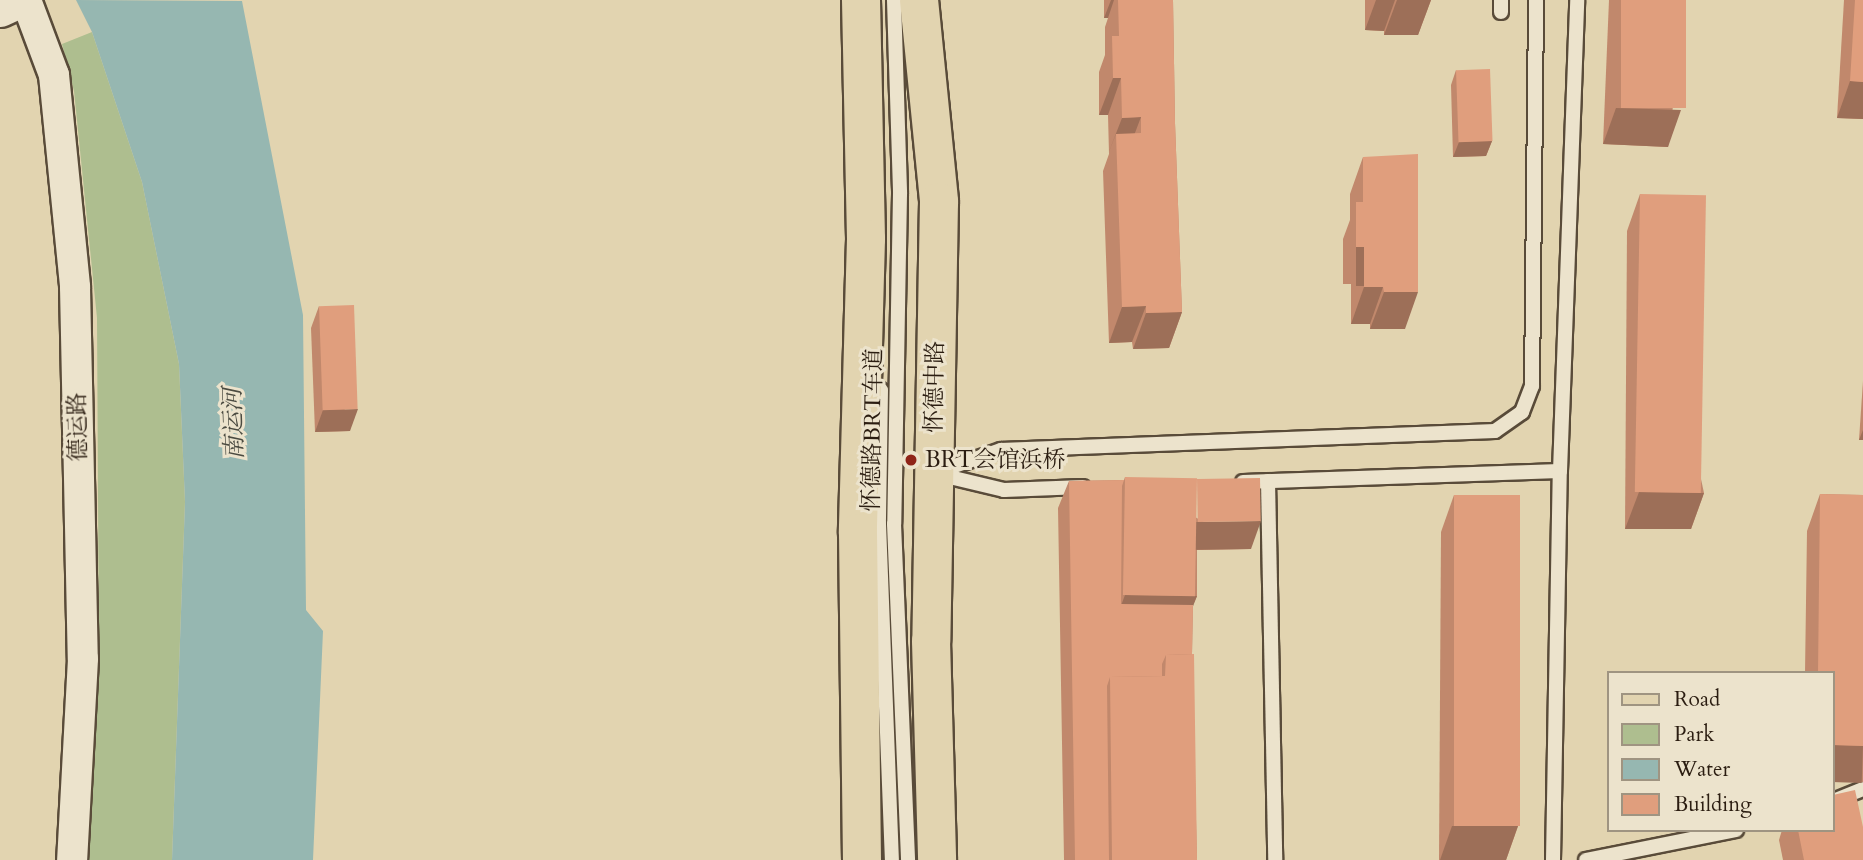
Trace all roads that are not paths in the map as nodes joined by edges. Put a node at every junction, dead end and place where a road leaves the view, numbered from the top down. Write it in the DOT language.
graph roads {
  1 [pos="17,0"];
  2 [pos="26,0"];
  3 [pos="861,0"];
  4 [pos="894,0"];
  5 [pos="919,0"];
  6 [pos="1536,0"];
  7 [pos="1577,0"];
  8 [pos="0,8"];
  9 [pos="880,40"];
  10 [pos="881,79"];
  11 [pos="881,373"];
  12 [pos="1560,471"];
  13 [pos="932,473"];
  14 [pos="1268,481"];
  15 [pos="1226,482"];
  16 [pos="1101,486"];
  17 [pos="1863,789"];
  18 [pos="1835,800"];
  19 [pos="1726,832"];
  20 [pos="72,860"];
  21 [pos="862,860"];
  22 [pos="892,860"];
  23 [pos="908,860"];
  24 [pos="937,860"];
  25 [pos="1275,860"];
  26 [pos="1553,860"];
  27 [pos="1586,860"];
  1 -- 8 [label="main road"];
  2 -- 20 [label="street, 德运路"];
  3 -- 21 [label="main road"];
  4 -- 23 [label="lane, 怀德路BRT车道"];
  5 -- 13 [label="main road, 怀德中路"];
  6 -- 13 [label="lane"];
  7 -- 12 [label="lane"];
  9 -- 10 [label="lane"];
  11 -- 22 [label="lane, 怀德路BRT车道"];
  12 -- 14 [label="lane"];
  12 -- 26 [label="lane"];
  13 -- 16 [label="lane"];
  13 -- 24 [label="main road, 怀德中路"];
  14 -- 15 [label="lane"];
  14 -- 25 [label="lane"];
  17 -- 18 [label="lane"];
  19 -- 27 [label="lane"];
}
